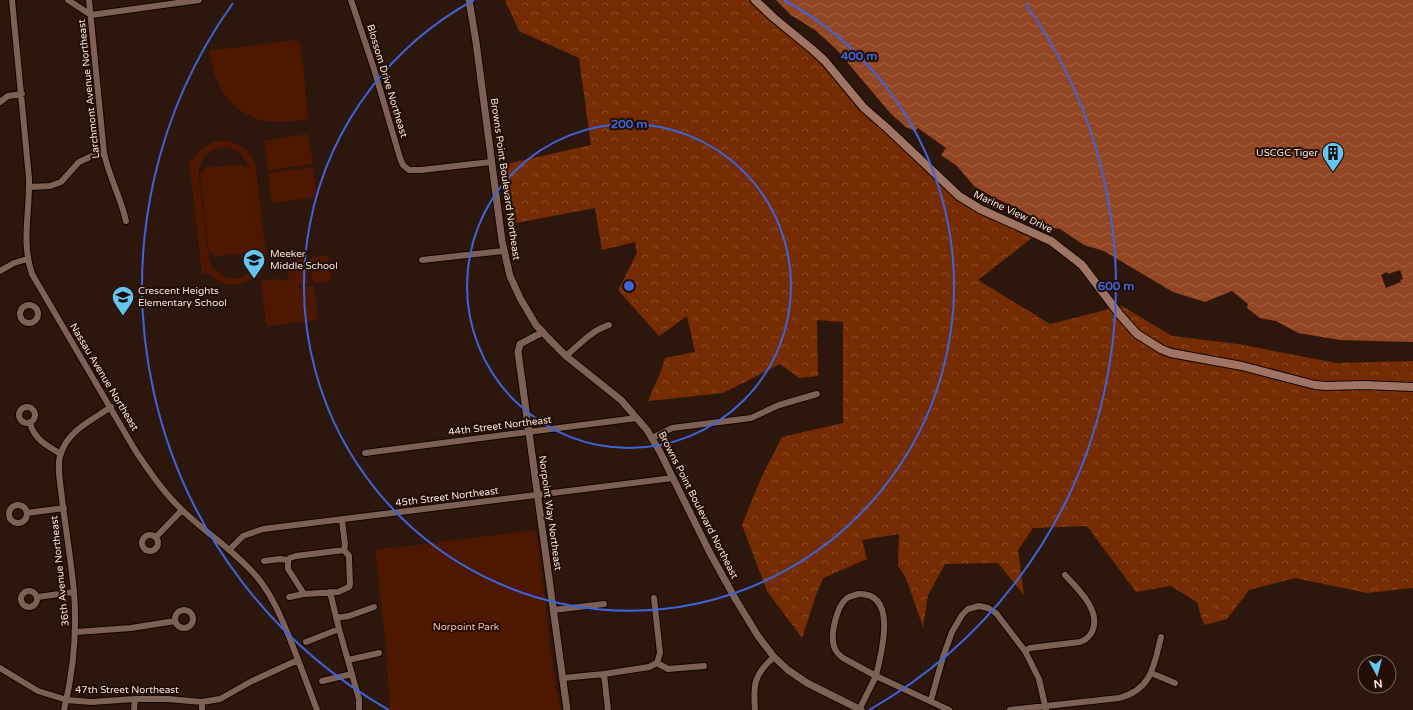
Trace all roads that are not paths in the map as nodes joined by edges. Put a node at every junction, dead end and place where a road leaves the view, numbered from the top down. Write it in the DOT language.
graph roads {
  1 [pos="12,0"];
  2 [pos="68,0"];
  3 [pos="89,0"];
  4 [pos="197,0"];
  5 [pos="351,0"];
  6 [pos="469,0"];
  7 [pos="756,0"];
  8 [pos="91,15"];
  9 [pos="22,94"];
  10 [pos="0,102"];
  11 [pos="104,153"];
  12 [pos="491,162"];
  13 [pos="30,187"];
  14 [pos="126,221"];
  15 [pos="503,251"];
  16 [pos="27,259"];
  17 [pos="422,260"];
  18 [pos="0,271"];
  19 [pos="48,301"];
  20 [pos="36,309"];
  21 [pos="610,326"];
  22 [pos="543,332"];
  23 [pos="566,356"];
  24 [pos="1413,387"];
  25 [pos="817,394"];
  26 [pos="111,407"];
  27 [pos="637,418"];
  28 [pos="30,423"];
  29 [pos="529,432"];
  30 [pos="652,438"];
  31 [pos="365,453"];
  32 [pos="60,454"];
  33 [pos="673,478"];
  34 [pos="538,496"];
  35 [pos="64,508"];
  36 [pos="182,510"];
  37 [pos="27,513"];
  38 [pos="342,520"];
  39 [pos="156,537"];
  40 [pos="229,550"];
  41 [pos="344,550"];
  42 [pos="288,560"];
  43 [pos="264,561"];
  44 [pos="1066,575"];
  45 [pos="74,592"];
  46 [pos="330,592"];
  47 [pos="304,594"];
  48 [pos="38,597"];
  49 [pos="289,597"];
  50 [pos="654,598"];
  51 [pos="604,604"];
  52 [pos="374,607"];
  53 [pos="553,610"];
  54 [pos="336,618"];
  55 [pos="176,621"];
  56 [pos="339,629"];
  57 [pos="76,632"];
  58 [pos="1161,637"];
  59 [pos="306,642"];
  60 [pos="1024,651"];
  61 [pos="378,653"];
  62 [pos="774,657"];
  63 [pos="298,660"];
  64 [pos="348,660"];
  65 [pos="656,663"];
  66 [pos="704,666"];
  67 [pos="0,668"];
  68 [pos="1151,673"];
  69 [pos="352,674"];
  70 [pos="604,674"];
  71 [pos="876,676"];
  72 [pos="563,678"];
  73 [pos="322,681"];
  74 [pos="1175,683"];
  75 [pos="135,699"];
  76 [pos="66,700"];
  77 [pos="931,700"];
  78 [pos="202,702"];
  79 [pos="1045,708"];
  80 [pos="64,710"];
  81 [pos="134,710"];
  82 [pos="202,710"];
  83 [pos="317,710"];
  84 [pos="359,710"];
  85 [pos="567,710"];
  86 [pos="608,710"];
  87 [pos="755,710"];
  88 [pos="860,710"];
  89 [pos="949,710"];
  90 [pos="1010,710"];
  1 -- 9 [label="street, Nassau Avenue Northeast"];
  2 -- 8 [label="street"];
  3 -- 8 [label="street, Larchmont Avenue Northeast"];
  4 -- 8 [label="street"];
  5 -- 12 [label="street, Blossom Drive Northeast"];
  6 -- 12 [label="street, Browns Point Boulevard Northeast"];
  7 -- 24 [label="main road, Marine View Drive"];
  8 -- 11 [label="street, Larchmont Avenue Northeast"];
  9 -- 10 [label="street"];
  9 -- 13 [label="street, Nassau Avenue Northeast"];
  11 -- 13 [label="street"];
  11 -- 14 [label="street, Larchmont Avenue Northeast"];
  12 -- 15 [label="street, Browns Point Boulevard Northeast"];
  13 -- 16 [label="street, Nassau Avenue Northeast"];
  15 -- 17 [label="street"];
  15 -- 22 [label="street, Browns Point Boulevard Northeast"];
  16 -- 18 [label="street"];
  16 -- 19 [label="street, Nassau Avenue Northeast"];
  19 -- 20 [label="street"];
  19 -- 26 [label="street, Nassau Avenue Northeast"];
  21 -- 23 [label="street"];
  22 -- 23 [label="street, Browns Point Boulevard Northeast"];
  22 -- 29 [label="street, Norpoint Way Northeast"];
  23 -- 27 [label="street, Browns Point Boulevard Northeast"];
  25 -- 30 [label="street"];
  26 -- 32 [label="street"];
  26 -- 36 [label="street, Nassau Avenue Northeast"];
  27 -- 29 [label="street, 44th Street Northeast"];
  27 -- 30 [label="street, Browns Point Boulevard Northeast"];
  28 -- 32 [label="street"];
  29 -- 31 [label="street, 44th Street Northeast"];
  29 -- 34 [label="street, Norpoint Way Northeast"];
  30 -- 33 [label="street, Browns Point Boulevard Northeast"];
  32 -- 35 [label="street, 36th Avenue Northeast"];
  33 -- 34 [label="street, 45th Street Northeast"];
  33 -- 62 [label="street, Browns Point Boulevard Northeast"];
  34 -- 38 [label="street, 45th Street Northeast"];
  34 -- 53 [label="street, Norpoint Way Northeast"];
  35 -- 37 [label="street"];
  35 -- 45 [label="street, 36th Avenue Northeast"];
  36 -- 39 [label="street"];
  36 -- 40 [label="street, Nassau Avenue Northeast"];
  38 -- 40 [label="street, 45th Street Northeast"];
  38 -- 41 [label="street"];
  40 -- 63 [label="street, Nassau Avenue Northeast"];
  41 -- 42 [label="street"];
  41 -- 46 [label="street"];
  42 -- 43 [label="street"];
  42 -- 47 [label="street"];
  44 -- 60 [label="street"];
  45 -- 48 [label="street"];
  45 -- 57 [label="street, 36th Avenue Northeast"];
  46 -- 47 [label="street"];
  46 -- 54 [label="street"];
  47 -- 49 [label="street"];
  50 -- 65 [label="street"];
  51 -- 53 [label="street"];
  52 -- 54 [label="street"];
  53 -- 72 [label="street, Norpoint Way Northeast"];
  54 -- 56 [label="street"];
  55 -- 57 [label="street"];
  56 -- 59 [label="street"];
  56 -- 64 [label="street"];
  57 -- 76 [label="street, 36th Avenue Northeast"];
  58 -- 68 [label="street"];
  60 -- 77 [label="street"];
  60 -- 79 [label="street"];
  61 -- 64 [label="street"];
  62 -- 87 [label="street"];
  62 -- 88 [label="street, Browns Point Boulevard Northeast"];
  63 -- 78 [label="street, 47th Street Northeast"];
  63 -- 83 [label="street, Nassau Avenue Northeast"];
  64 -- 69 [label="street"];
  65 -- 66 [label="street"];
  65 -- 70 [label="street"];
  67 -- 76 [label="street, 47th Street Northeast"];
  68 -- 74 [label="street"];
  68 -- 79 [label="street"];
  69 -- 73 [label="street"];
  69 -- 84 [label="street"];
  70 -- 72 [label="street"];
  70 -- 86 [label="street"];
  71 -- 71 [label="street"];
  71 -- 77 [label="street"];
  71 -- 88 [label="street"];
  72 -- 85 [label="street, Norpoint Way Northeast"];
  75 -- 76 [label="street, 47th Street Northeast"];
  75 -- 78 [label="street, 47th Street Northeast"];
  75 -- 81 [label="street"];
  76 -- 80 [label="street, 36th Avenue Northeast"];
  77 -- 89 [label="street"];
  78 -- 82 [label="street"];
  79 -- 90 [label="street"];
}
